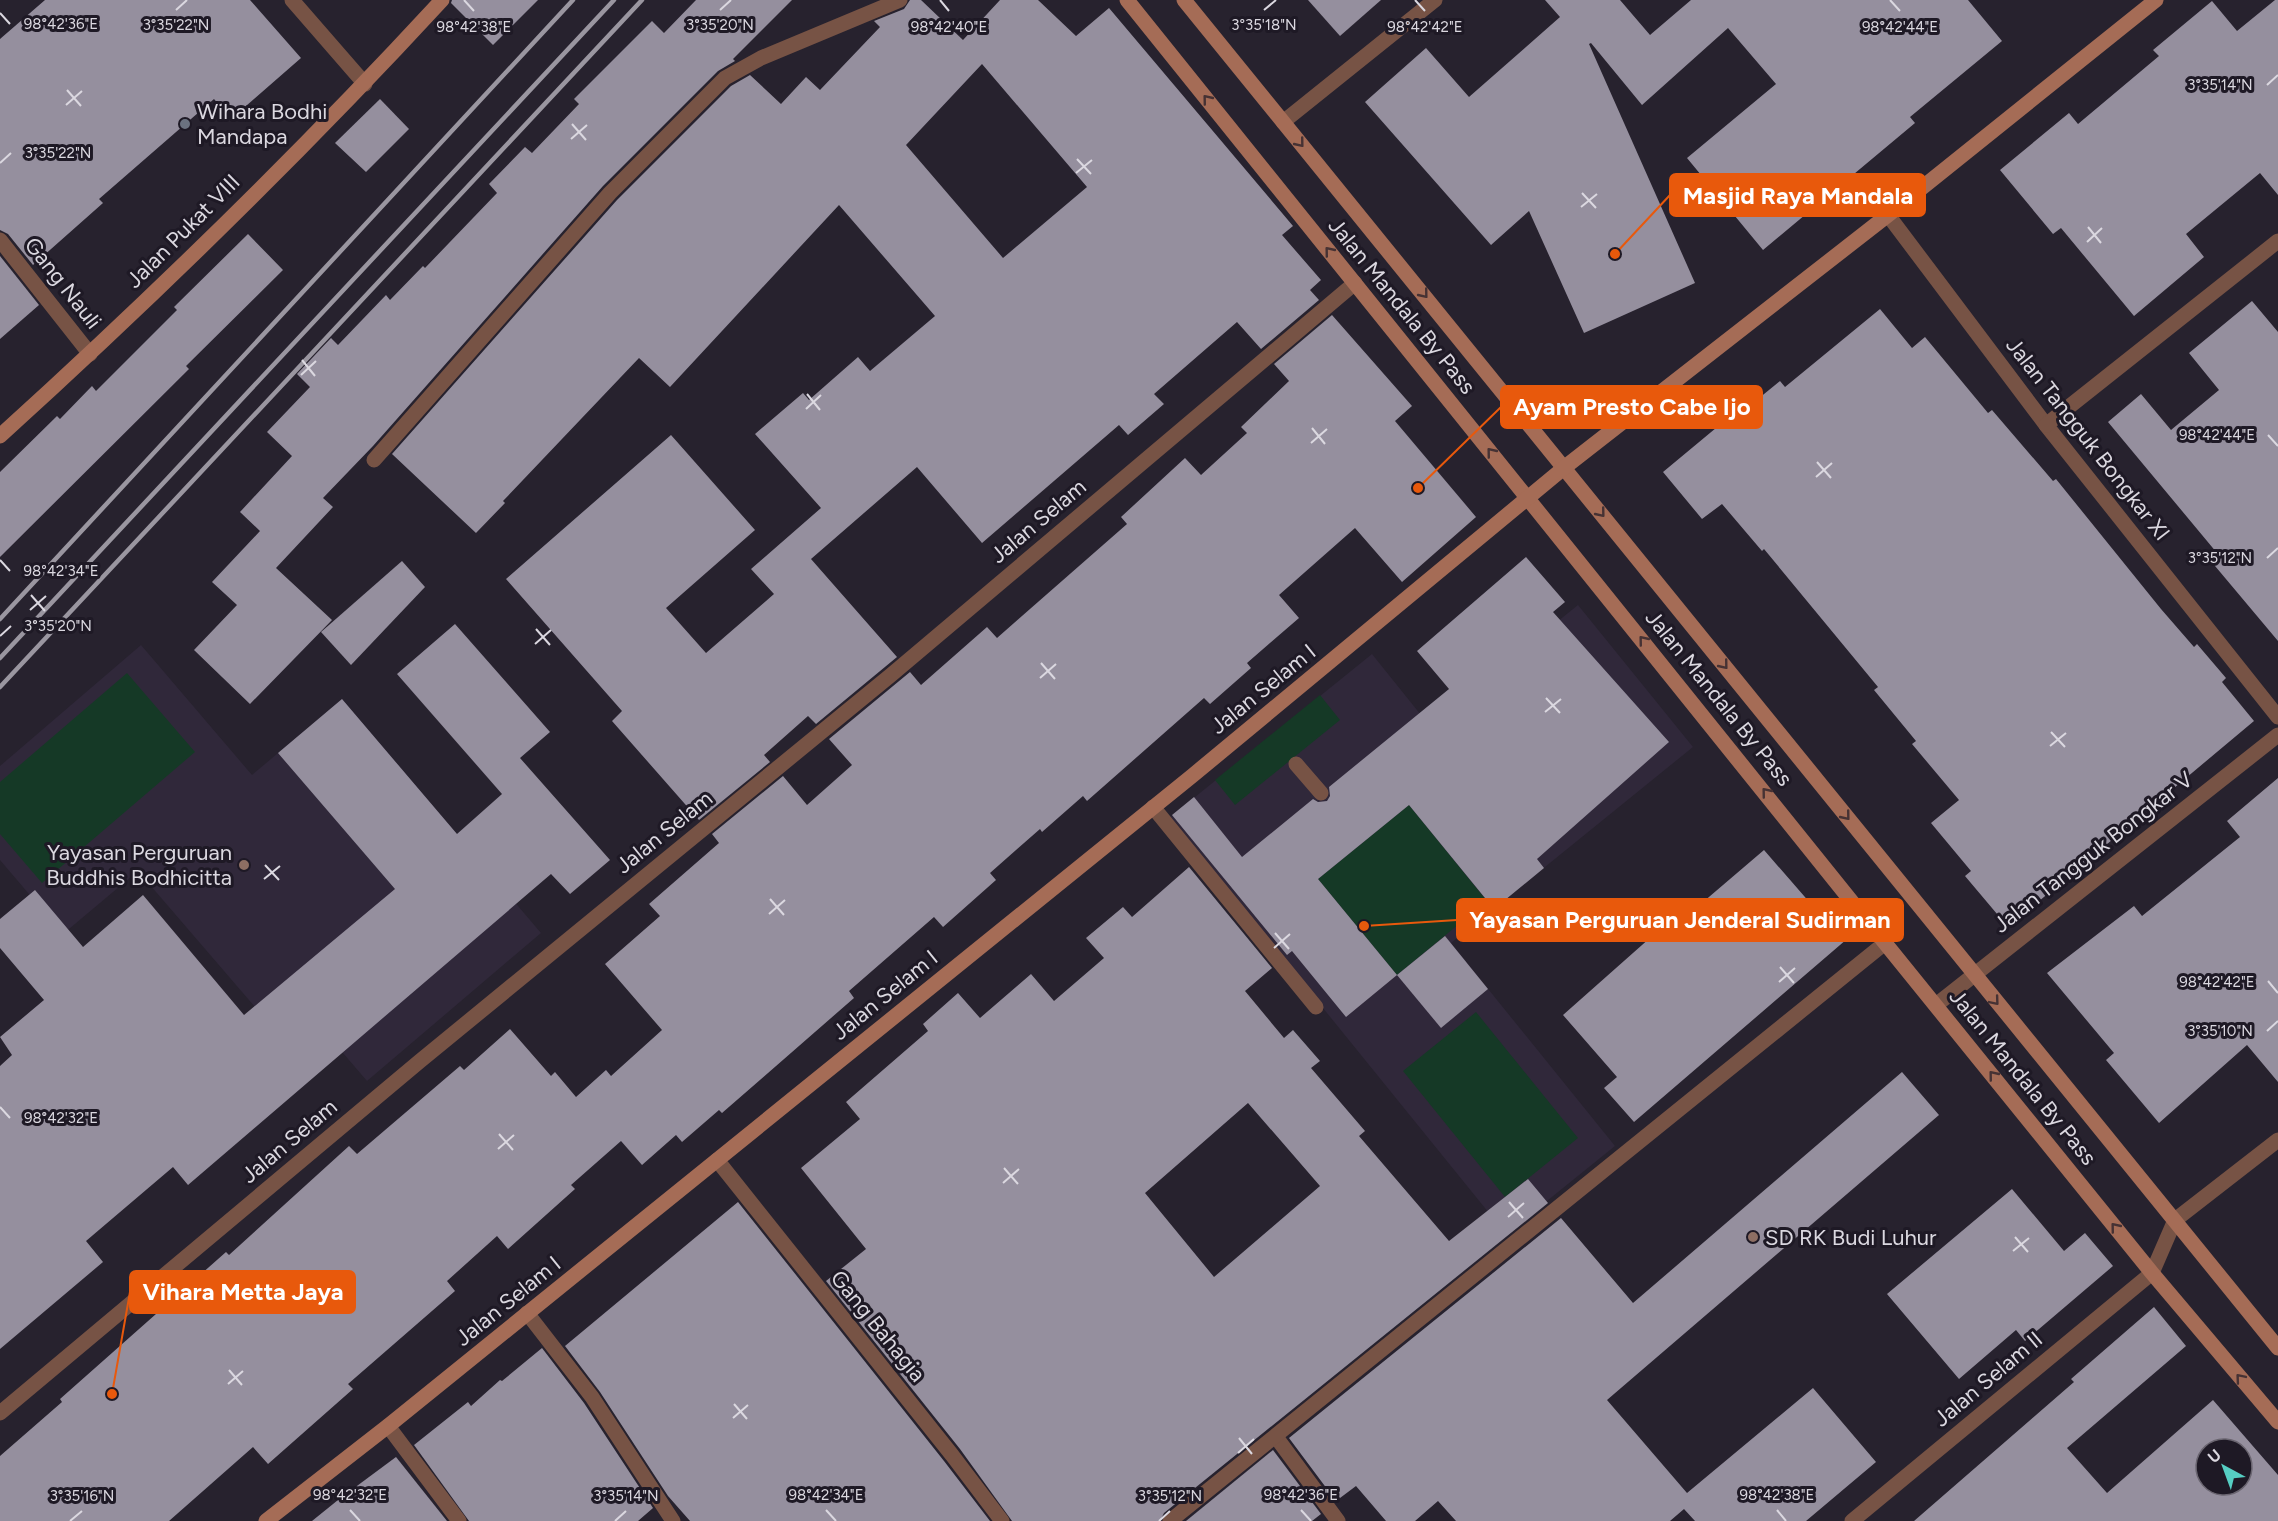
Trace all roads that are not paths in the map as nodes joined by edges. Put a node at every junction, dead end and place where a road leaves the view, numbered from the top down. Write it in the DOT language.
graph roads {
  1 [pos="292,0"];
  2 [pos="442,0"];
  3 [pos="900,0"];
  4 [pos="1127,0"];
  5 [pos="1184,0"];
  6 [pos="1435,0"];
  7 [pos="2156,0"];
  8 [pos="365,84"];
  9 [pos="1283,122"];
  10 [pos="1888,215"];
  11 [pos="0,240"];
  12 [pos="2278,241"];
  13 [pos="1355,283"];
  14 [pos="90,354"];
  15 [pos="2046,425"];
  16 [pos="0,436"];
  17 [pos="374,460"];
  18 [pos="1565,467"];
  19 [pos="1528,498"];
  20 [pos="2278,717"];
  21 [pos="2278,735"];
  22 [pos="1296,764"];
  23 [pos="1321,793"];
  24 [pos="1153,807"];
  25 [pos="1885,943"];
  26 [pos="1973,975"];
  27 [pos="1936,1005"];
  28 [pos="1316,1007"];
  29 [pos="2278,1140"];
  30 [pos="717,1160"];
  31 [pos="2175,1220"];
  32 [pos="2152,1272"];
  33 [pos="527,1313"];
  34 [pos="2278,1348"];
  35 [pos="0,1413"];
  36 [pos="2278,1422"];
  37 [pos="388,1426"];
  38 [pos="1276,1437"];
  39 [pos="266,1521"];
  40 [pos="459,1521"];
  41 [pos="672,1521"];
  42 [pos="1002,1521"];
  43 [pos="1170,1521"];
  44 [pos="1338,1521"];
  45 [pos="1852,1521"];
  1 -- 8 [label="street"];
  2 -- 8 [label="street, Jalan Pukat VIII"];
  3 -- 17 [label="street"];
  13 -- 4 [label="street, Jalan Mandala By Pass, one-way"];
  5 -- 9 [label="street, Jalan Mandala By Pass"];
  6 -- 9 [label="street"];
  7 -- 10 [label="street, Jalan Selam I"];
  8 -- 14 [label="street, Jalan Pukat VIII"];
  9 -- 18 [label="street, Jalan Mandala By Pass, one-way"];
  10 -- 15 [label="street, Jalan Tangguk Bongkar XI"];
  10 -- 18 [label="street, Jalan Selam I"];
  11 -- 14 [label="street, Gang Nauli"];
  12 -- 15 [label="street"];
  19 -- 13 [label="street, Jalan Mandala By Pass, one-way"];
  13 -- 35 [label="street, Jalan Selam"];
  14 -- 16 [label="street, Jalan Pukat VIII"];
  15 -- 20 [label="street, Jalan Tangguk Bongkar XI"];
  18 -- 19 [label="street, Jalan Selam I"];
  18 -- 26 [label="street, Jalan Mandala By Pass, one-way"];
  19 -- 24 [label="street, Jalan Selam I"];
  25 -- 19 [label="street, Jalan Mandala By Pass, one-way"];
  21 -- 26 [label="street, Jalan Tangguk Bongkar V"];
  22 -- 23 [label="street"];
  24 -- 28 [label="street"];
  24 -- 30 [label="street, Jalan Selam I"];
  25 -- 27 [label="street, Jalan Mandala By Pass"];
  25 -- 38 [label="street"];
  26 -- 27 [label="street, Jalan Tangguk Bongkar V"];
  26 -- 31 [label="street, Jalan Mandala By Pass, one-way"];
  32 -- 27 [label="street, Jalan Mandala By Pass, one-way"];
  29 -- 31 [label="street"];
  30 -- 33 [label="street, Jalan Selam I"];
  30 -- 42 [label="street, Gang Bahagia"];
  31 -- 32 [label="street"];
  31 -- 34 [label="street, Jalan Mandala By Pass"];
  36 -- 32 [label="street, Jalan Mandala By Pass, one-way"];
  32 -- 45 [label="street, Jalan Selam II"];
  33 -- 37 [label="street, Jalan Selam I"];
  33 -- 41 [label="street"];
  37 -- 39 [label="street, Jalan Selam I"];
  37 -- 40 [label="street"];
  38 -- 43 [label="street"];
  38 -- 44 [label="street"];
}
